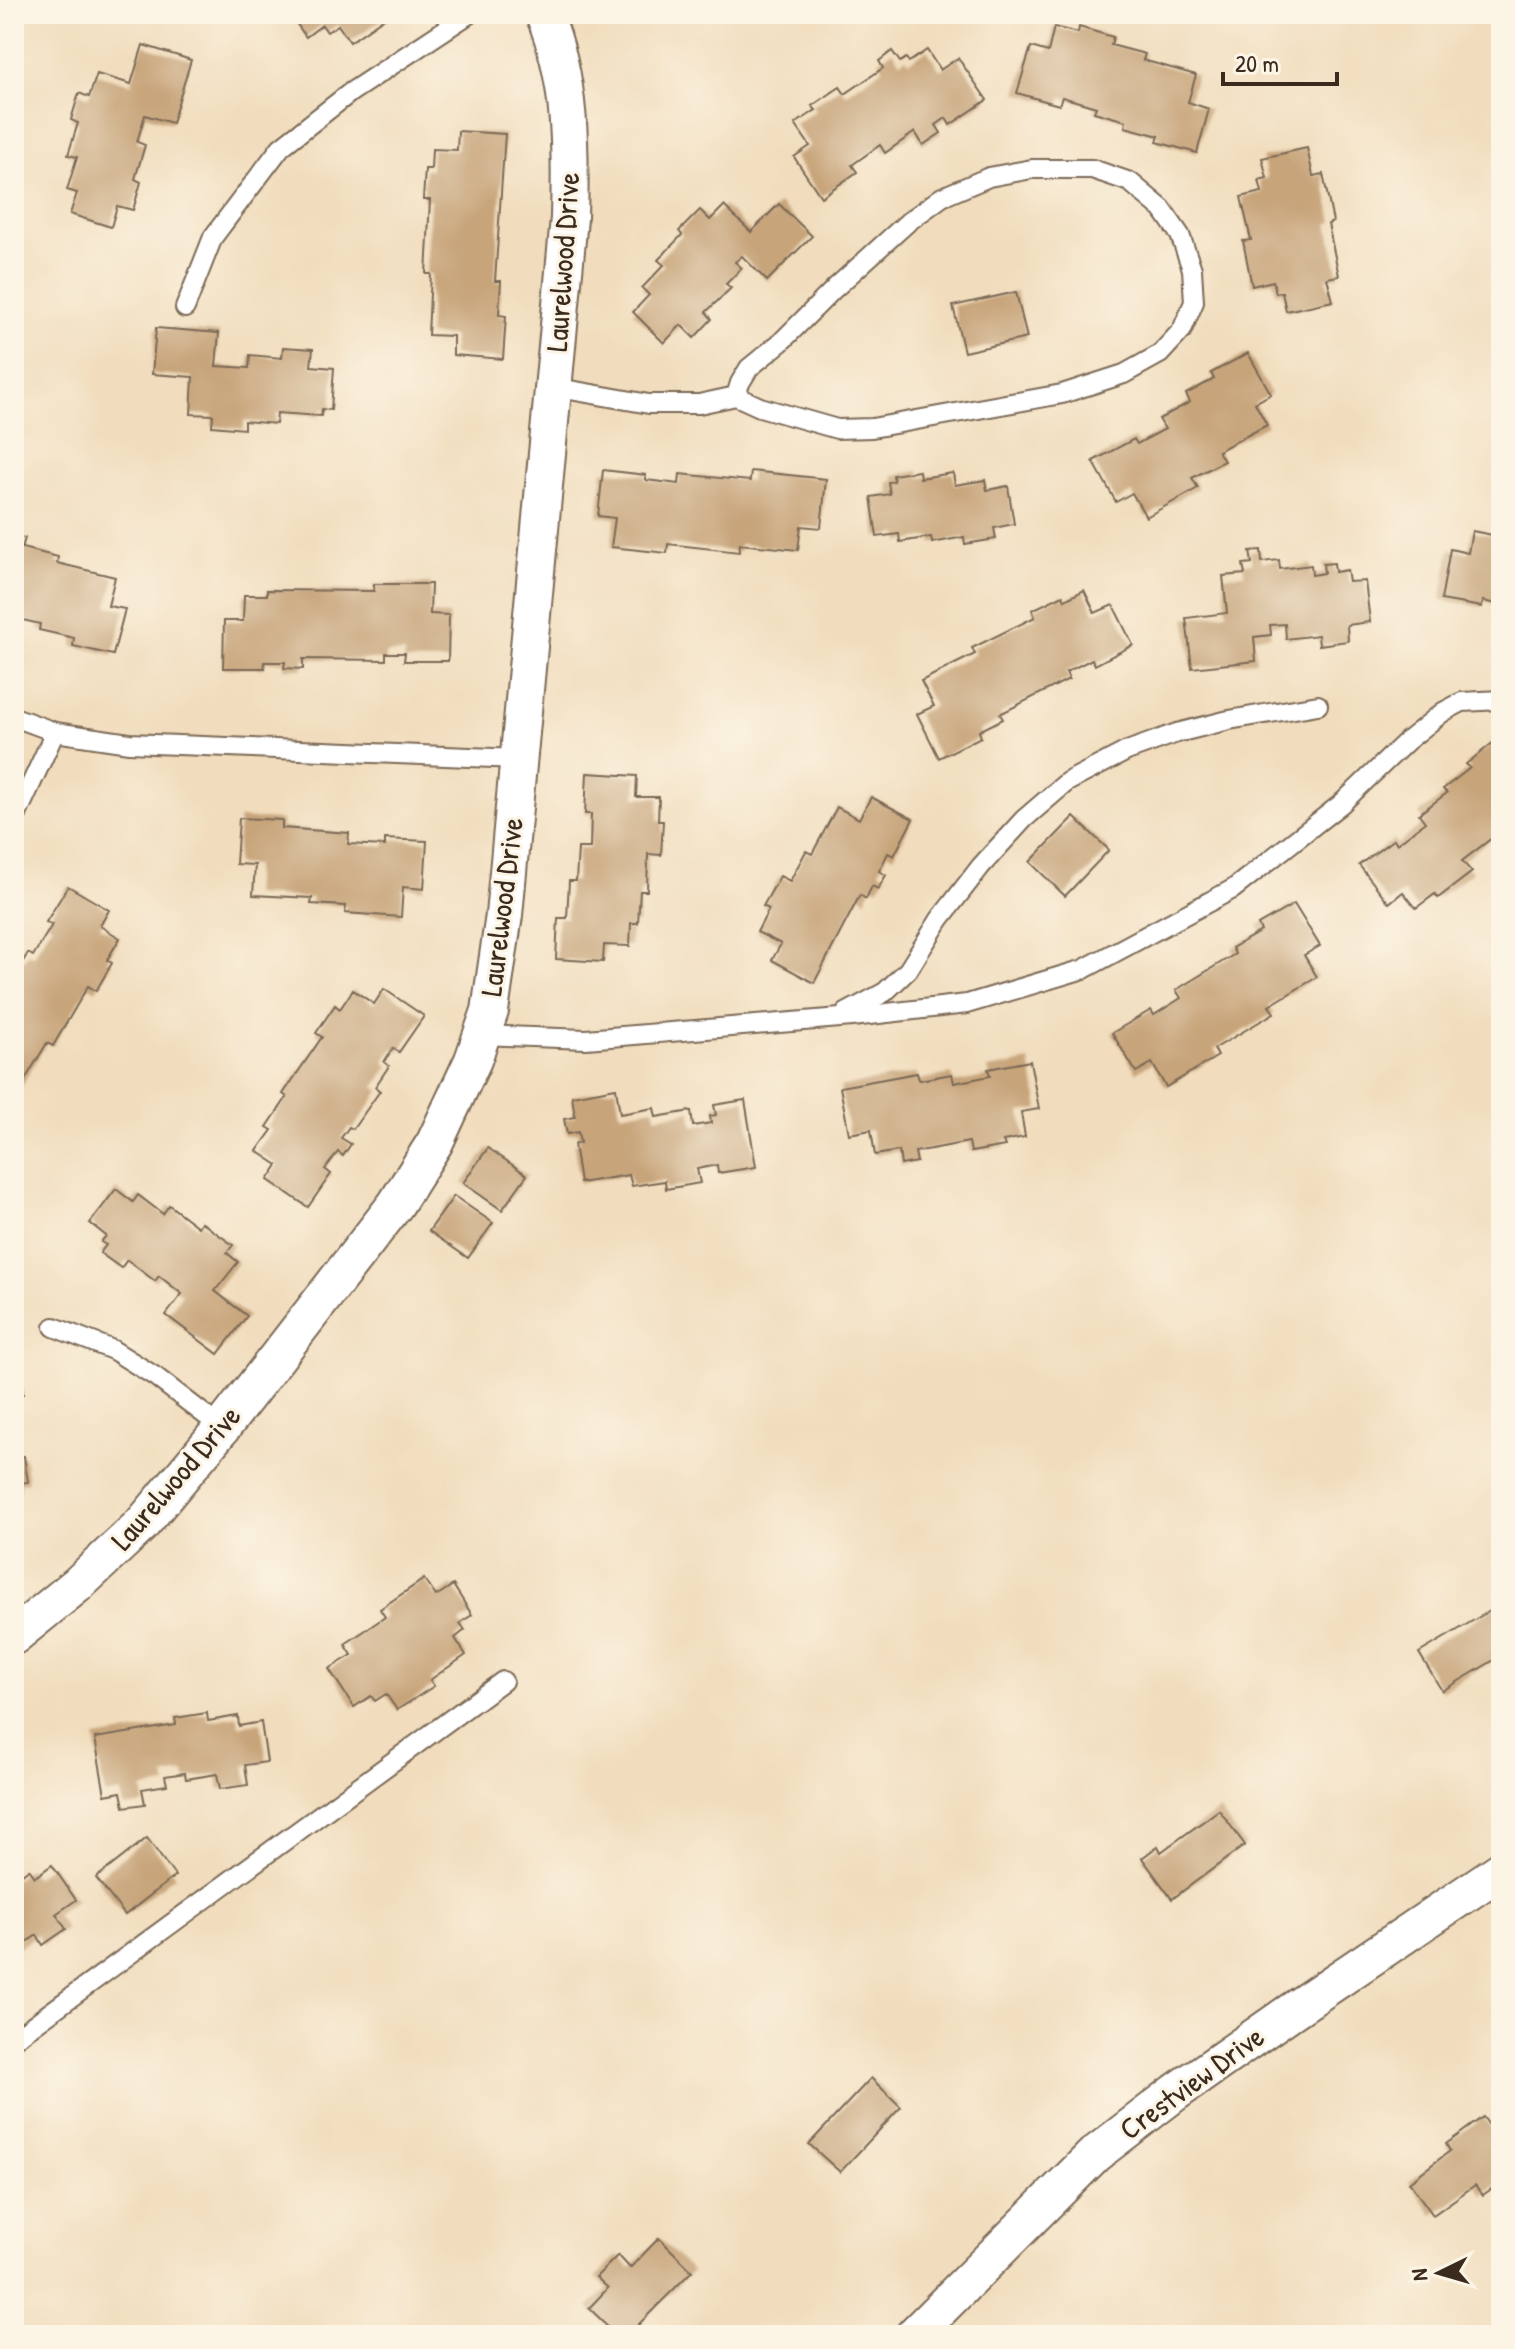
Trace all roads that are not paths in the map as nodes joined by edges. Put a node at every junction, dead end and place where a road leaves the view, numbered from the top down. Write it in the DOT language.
graph roads {
  1 [pos="469,14"];
  2 [pos="544,14"];
  3 [pos="185,308"];
  4 [pos="553,387"];
  5 [pos="736,396"];
  6 [pos="1501,700"];
  7 [pos="1318,705"];
  8 [pos="14,717"];
  9 [pos="55,732"];
  10 [pos="518,759"];
  11 [pos="14,821"];
  12 [pos="837,1018"];
  13 [pos="481,1035"];
  14 [pos="54,1327"];
  15 [pos="222,1428"];
  16 [pos="14,1636"];
  17 [pos="503,1681"];
  18 [pos="1501,1870"];
  19 [pos="14,2039"];
  20 [pos="914,2335"];
  1 -- 3 [label="lane"];
  2 -- 4 [label="street, Laurelwood Drive"];
  4 -- 5 [label="lane"];
  4 -- 10 [label="street, Laurelwood Drive"];
  5 -- 5 [label="lane"];
  6 -- 12 [label="lane"];
  7 -- 12 [label="lane"];
  8 -- 9 [label="lane"];
  9 -- 10 [label="lane"];
  9 -- 11 [label="lane"];
  10 -- 13 [label="street, Laurelwood Drive"];
  12 -- 13 [label="lane"];
  13 -- 15 [label="street, Laurelwood Drive"];
  14 -- 15 [label="lane"];
  15 -- 16 [label="street, Laurelwood Drive"];
  17 -- 19 [label="lane"];
  18 -- 20 [label="street, Crestview Drive"];
}
